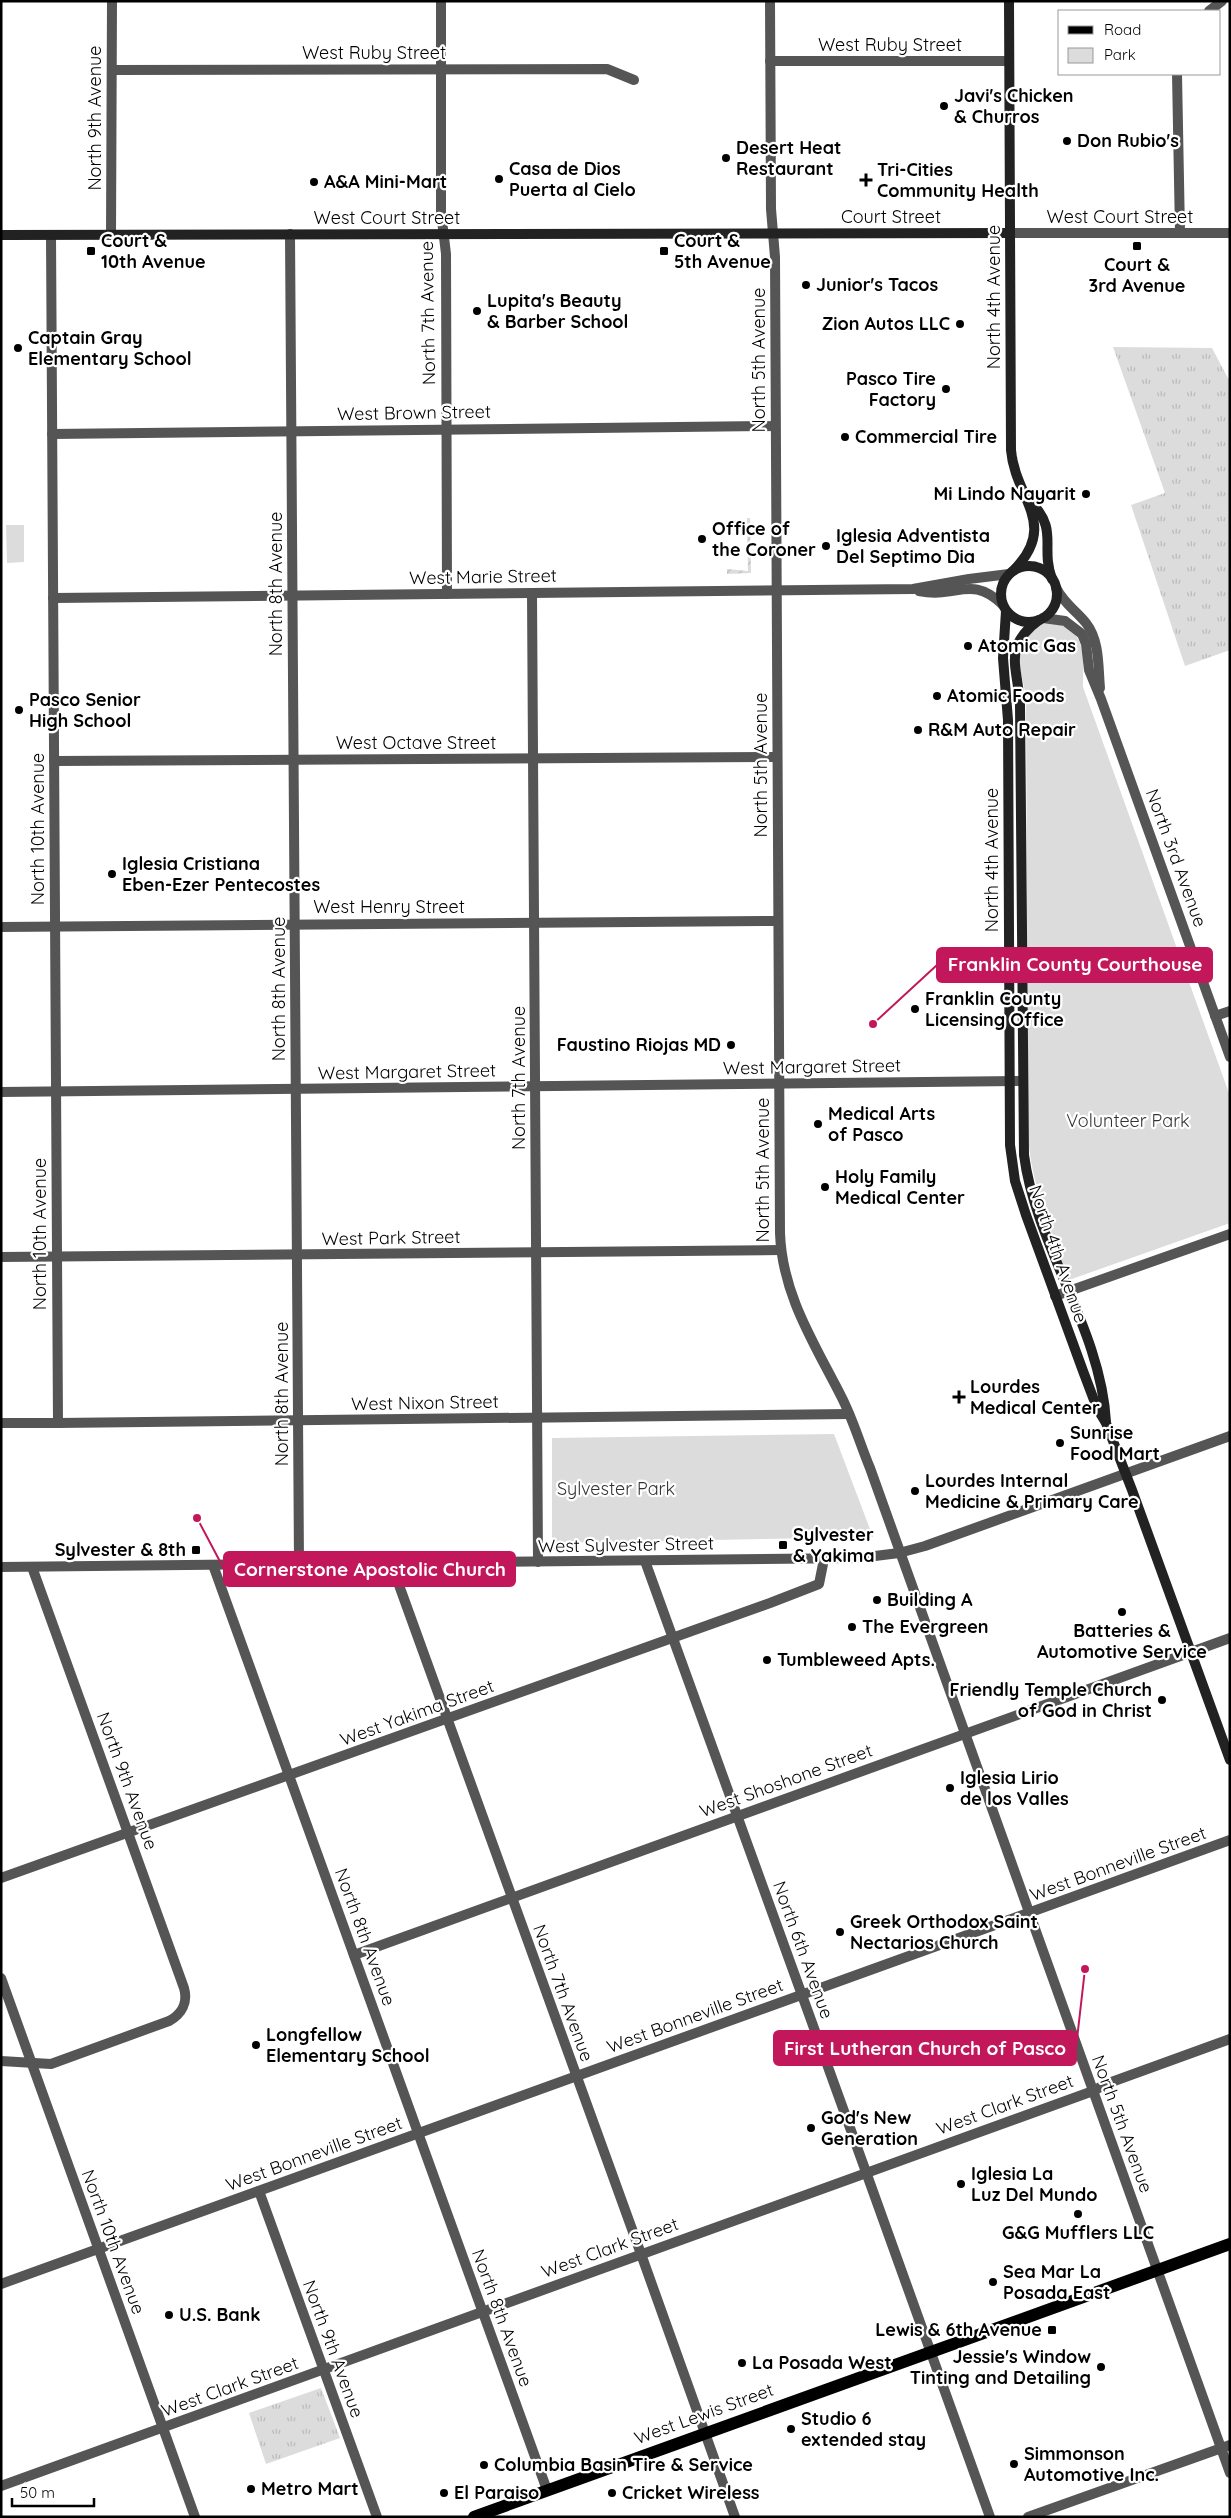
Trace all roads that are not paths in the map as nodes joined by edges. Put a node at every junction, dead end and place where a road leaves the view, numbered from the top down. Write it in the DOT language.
graph roads {
  1 [pos="112,1"];
  2 [pos="441,1"];
  3 [pos="770,1"];
  4 [pos="1009,1"];
  5 [pos="1222,1"];
  6 [pos="1210,10"];
  7 [pos="770,61"];
  8 [pos="1009,61"];
  9 [pos="112,70"];
  10 [pos="441,70"];
  11 [pos="1177,75"];
  12 [pos="634,80"];
  13 [pos="773,233"];
  14 [pos="1010,233"];
  15 [pos="1230,233"];
  16 [pos="111,234"];
  17 [pos="290,234"];
  18 [pos="443,234"];
  19 [pos="1180,234"];
  20 [pos="1,235"];
  21 [pos="51,235"];
  22 [pos="775,426"];
  23 [pos="447,429"];
  24 [pos="292,431"];
  25 [pos="52,434"];
  26 [pos="1028,498"];
  27 [pos="1011,573"];
  28 [pos="1054,585"];
  29 [pos="913,589"];
  30 [pos="776,590"];
  31 [pos="532,593"];
  32 [pos="448,594"];
  33 [pos="293,596"];
  34 [pos="53,598"];
  35 [pos="1005,608"];
  36 [pos="1041,619"];
  37 [pos="1101,699"];
  38 [pos="777,757"];
  39 [pos="533,759"];
  40 [pos="294,760"];
  41 [pos="54,761"];
  42 [pos="778,921"];
  43 [pos="534,922"];
  44 [pos="295,924"];
  45 [pos="55,926"];
  46 [pos="1,927"];
  47 [pos="1230,1011"];
  48 [pos="1215,1016"];
  49 [pos="1230,1057"];
  50 [pos="1023,1081"];
  51 [pos="1010,1082"];
  52 [pos="779,1084"];
  53 [pos="535,1086"];
  54 [pos="296,1089"];
  55 [pos="1,1092"];
  56 [pos="56,1092"];
  57 [pos="1230,1234"];
  58 [pos="780,1250"];
  59 [pos="536,1252"];
  60 [pos="297,1255"];
  61 [pos="1,1257"];
  62 [pos="57,1257"];
  63 [pos="1068,1292"];
  64 [pos="1055,1296"];
  65 [pos="849,1414"];
  66 [pos="537,1418"];
  67 [pos="298,1420"];
  68 [pos="1,1423"];
  69 [pos="58,1423"];
  70 [pos="1106,1423"];
  71 [pos="1230,1436"];
  72 [pos="1125,1474"];
  73 [pos="899,1553"];
  74 [pos="824,1559"];
  75 [pos="645,1561"];
  76 [pos="538,1562"];
  77 [pos="391,1563"];
  78 [pos="299,1564"];
  79 [pos="213,1565"];
  80 [pos="1,1567"];
  81 [pos="32,1567"];
  82 [pos="673,1638"];
  83 [pos="1230,1638"];
  84 [pos="1189,1652"];
  85 [pos="447,1719"];
  86 [pos="964,1734"];
  87 [pos="1230,1760"];
  88 [pos="289,1776"];
  89 [pos="737,1816"];
  90 [pos="128,1833"];
  91 [pos="1230,1840"];
  92 [pos="1,1878"];
  93 [pos="512,1898"];
  94 [pos="1028,1913"];
  95 [pos="354,1955"];
  96 [pos="1,1978"];
  97 [pos="802,1995"];
  98 [pos="1230,2039"];
  99 [pos="1,2061"];
  100 [pos="32,2063"];
  101 [pos="576,2076"];
  102 [pos="1092,2091"];
  103 [pos="418,2134"];
  104 [pos="866,2172"];
  105 [pos="259,2191"];
  106 [pos="1230,2244"];
  107 [pos="98,2249"];
  108 [pos="641,2254"];
  109 [pos="1157,2270"];
  110 [pos="1,2284"];
  111 [pos="482,2312"];
  112 [pos="931,2351"];
  113 [pos="323,2370"];
  114 [pos="163,2428"];
  115 [pos="705,2433"];
  116 [pos="1225,2447"];
  117 [pos="1230,2473"];
  118 [pos="2,2484"];
  119 [pos="547,2490"];
  120 [pos="195,2517"];
  121 [pos="377,2517"];
  122 [pos="474,2517"];
  123 [pos="735,2517"];
  124 [pos="990,2517"];
  125 [pos="1028,2517"];
  1 -- 9 [label="street, North 9th Avenue"];
  2 -- 10 [label="street, North 7th Avenue"];
  3 -- 7 [label="street, North 5th Avenue"];
  4 -- 8 [label="main road, North 4th Avenue"];
  5 -- 6 [label="street"];
  7 -- 8 [label="street, West Ruby Street"];
  7 -- 13 [label="street, North 5th Avenue"];
  8 -- 14 [label="main road, North 4th Avenue"];
  9 -- 10 [label="street, West Ruby Street"];
  9 -- 16 [label="street, North 9th Avenue"];
  10 -- 12 [label="street, West Ruby Street"];
  10 -- 18 [label="street, North 7th Avenue"];
  11 -- 19 [label="street"];
  13 -- 14 [label="main road, Court Street"];
  13 -- 18 [label="main road, West Court Street"];
  13 -- 22 [label="street, North 5th Avenue"];
  14 -- 19 [label="street, West Court Street"];
  14 -- 26 [label="main road, North 4th Avenue"];
  15 -- 19 [label="street, West Court Street"];
  16 -- 17 [label="main road, West Court Street"];
  16 -- 21 [label="main road, West Court Street"];
  17 -- 18 [label="main road, West Court Street"];
  17 -- 24 [label="street, North 8th Avenue"];
  18 -- 23 [label="street, North 7th Avenue"];
  20 -- 21 [label="main road, West Court Street"];
  21 -- 25 [label="street, North 10th Avenue"];
  22 -- 23 [label="street, West Brown Street"];
  22 -- 30 [label="street, North 5th Avenue"];
  23 -- 24 [label="street, West Brown Street"];
  23 -- 32 [label="street, North 7th Avenue"];
  24 -- 25 [label="street, West Brown Street"];
  24 -- 33 [label="street, North 8th Avenue"];
  25 -- 34 [label="street, North 10th Avenue"];
  26 -- 27 [label="main road, North 4th Avenue"];
  26 -- 28 [label="main road, North 4th Avenue"];
  27 -- 28 [label="main road"];
  27 -- 29 [label="street, West Marie Street"];
  27 -- 35 [label="main road"];
  28 -- 36 [label="main road"];
  28 -- 37 [label="street, North 3rd Avenue"];
  29 -- 30 [label="street, West Marie Street"];
  29 -- 35 [label="street, West Marie Street"];
  30 -- 31 [label="street, West Marie Street"];
  30 -- 38 [label="street, North 5th Avenue"];
  31 -- 32 [label="street, West Marie Street"];
  31 -- 39 [label="street, North 7th Avenue"];
  32 -- 33 [label="street, West Marie Street"];
  33 -- 34 [label="street, West Marie Street"];
  33 -- 40 [label="street, North 8th Avenue"];
  34 -- 41 [label="street, North 10th Avenue"];
  35 -- 36 [label="main road"];
  35 -- 51 [label="main road, North 4th Avenue"];
  36 -- 37 [label="street, North 3rd Avenue"];
  36 -- 50 [label="main road, North 4th Avenue"];
  37 -- 48 [label="street, North 3rd Avenue"];
  38 -- 39 [label="street, West Octave Street"];
  38 -- 42 [label="street, North 5th Avenue"];
  39 -- 40 [label="street, West Octave Street"];
  39 -- 43 [label="street, North 7th Avenue"];
  40 -- 41 [label="street, West Octave Street"];
  40 -- 44 [label="street, North 8th Avenue"];
  41 -- 45 [label="street, North 10th Avenue"];
  42 -- 43 [label="street, West Henry Street"];
  42 -- 52 [label="street, North 5th Avenue"];
  43 -- 44 [label="street, West Henry Street"];
  43 -- 53 [label="street, North 7th Avenue"];
  44 -- 45 [label="street, West Henry Street"];
  44 -- 54 [label="street, North 8th Avenue"];
  45 -- 46 [label="street, West Henry Street"];
  45 -- 56 [label="street, North 10th Avenue"];
  47 -- 48 [label="street"];
  48 -- 49 [label="street, North 3rd Avenue"];
  50 -- 51 [label="street, West Margaret Street"];
  50 -- 63 [label="main road, North 4th Avenue"];
  51 -- 52 [label="street, West Margaret Street"];
  51 -- 64 [label="main road, North 4th Avenue"];
  52 -- 53 [label="street, West Margaret Street"];
  52 -- 58 [label="street, North 5th Avenue"];
  53 -- 54 [label="street, West Margaret Street"];
  53 -- 59 [label="street, North 7th Avenue"];
  54 -- 56 [label="street, West Margaret Street"];
  54 -- 60 [label="street, North 8th Avenue"];
  55 -- 56 [label="street, West Margaret Street"];
  56 -- 62 [label="street, North 10th Avenue"];
  57 -- 63 [label="street"];
  58 -- 59 [label="street, West Park Street"];
  58 -- 65 [label="street, North 5th Avenue"];
  59 -- 60 [label="street, West Park Street"];
  59 -- 66 [label="street, North 7th Avenue"];
  60 -- 62 [label="street, West Park Street"];
  60 -- 67 [label="street, North 8th Avenue"];
  61 -- 62 [label="street, West Park Street"];
  62 -- 69 [label="street, North 10th Avenue"];
  63 -- 64 [label="street"];
  63 -- 70 [label="main road, North 4th Avenue"];
  64 -- 70 [label="main road, North 4th Avenue"];
  65 -- 66 [label="street, West Nixon Street"];
  65 -- 73 [label="street, North 5th Avenue"];
  66 -- 67 [label="street, West Nixon Street"];
  66 -- 76 [label="street, North 7th Avenue"];
  67 -- 69 [label="street, West Nixon Street"];
  67 -- 78 [label="street, North 8th Avenue"];
  68 -- 69 [label="street, West Nixon Street"];
  70 -- 72 [label="main road, North 4th Avenue"];
  71 -- 72 [label="street, West Sylvester Street"];
  72 -- 73 [label="street, West Sylvester Street"];
  72 -- 84 [label="main road, North 4th Avenue"];
  73 -- 74 [label="street, West Sylvester Street"];
  73 -- 86 [label="street, North 5th Avenue"];
  74 -- 75 [label="street, West Sylvester Street"];
  74 -- 82 [label="street, West Yakima Street"];
  75 -- 76 [label="street, West Sylvester Street"];
  75 -- 82 [label="street, North 6th Avenue"];
  76 -- 77 [label="street, West Sylvester Street"];
  77 -- 78 [label="street, West Sylvester Street"];
  77 -- 85 [label="street, North 7th Avenue"];
  78 -- 79 [label="street, West Sylvester Street"];
  79 -- 81 [label="street, West Sylvester Street"];
  79 -- 88 [label="street, North 8th Avenue"];
  80 -- 81 [label="street, West Sylvester Street"];
  81 -- 90 [label="street, North 9th Avenue"];
  82 -- 85 [label="street, West Yakima Street"];
  82 -- 89 [label="street, North 6th Avenue"];
  83 -- 84 [label="street, West Shoshone Street"];
  84 -- 86 [label="street, West Shoshone Street"];
  84 -- 87 [label="main road, North 4th Avenue"];
  85 -- 88 [label="street, West Yakima Street"];
  85 -- 93 [label="street, North 7th Avenue"];
  86 -- 89 [label="street, West Shoshone Street"];
  86 -- 94 [label="street, North 5th Avenue"];
  88 -- 90 [label="street, West Yakima Street"];
  88 -- 95 [label="street, North 8th Avenue"];
  89 -- 93 [label="street, West Shoshone Street"];
  89 -- 97 [label="street, North 6th Avenue"];
  90 -- 92 [label="street, West Yakima Street"];
  90 -- 100 [label="street, North 9th Avenue"];
  91 -- 94 [label="street, West Bonneville Street"];
  93 -- 95 [label="street, West Shoshone Street"];
  93 -- 101 [label="street, North 7th Avenue"];
  94 -- 97 [label="street, West Bonneville Street"];
  94 -- 102 [label="street, North 5th Avenue"];
  95 -- 103 [label="street, North 8th Avenue"];
  96 -- 100 [label="street, North 10th Avenue"];
  97 -- 101 [label="street, West Bonneville Street"];
  97 -- 104 [label="street, North 6th Avenue"];
  98 -- 102 [label="street, West Clark Street"];
  99 -- 100 [label="street"];
  100 -- 107 [label="street, North 10th Avenue"];
  101 -- 103 [label="street, West Bonneville Street"];
  101 -- 108 [label="street, North 7th Avenue"];
  102 -- 104 [label="street, West Clark Street"];
  102 -- 109 [label="street, North 5th Avenue"];
  103 -- 105 [label="street, West Bonneville Street"];
  103 -- 111 [label="street, North 8th Avenue"];
  104 -- 108 [label="street, West Clark Street"];
  104 -- 112 [label="street, North 6th Avenue"];
  105 -- 107 [label="street, West Bonneville Street"];
  105 -- 113 [label="street, North 9th Avenue"];
  106 -- 109 [label="main road, West Lewis Street"];
  107 -- 110 [label="street, West Bonneville Street"];
  107 -- 114 [label="street, North 10th Avenue"];
  108 -- 111 [label="street, West Clark Street"];
  108 -- 115 [label="street, North 7th Avenue"];
  109 -- 112 [label="main road, West Lewis Street"];
  109 -- 116 [label="street, North 5th Avenue"];
  111 -- 113 [label="street, West Clark Street"];
  111 -- 119 [label="street, North 8th Avenue"];
  112 -- 115 [label="main road, West Lewis Street"];
  112 -- 124 [label="street, North 6th Avenue"];
  113 -- 114 [label="street, West Clark Street"];
  113 -- 121 [label="street, North 9th Avenue"];
  114 -- 118 [label="street, West Clark Street"];
  114 -- 120 [label="street, North 10th Avenue"];
  115 -- 119 [label="main road, West Lewis Street"];
  115 -- 123 [label="street, North 7th Avenue"];
  116 -- 117 [label="street, North 5th Avenue"];
  116 -- 125 [label="street"];
  119 -- 122 [label="main road, West Lewis Street"];
}
